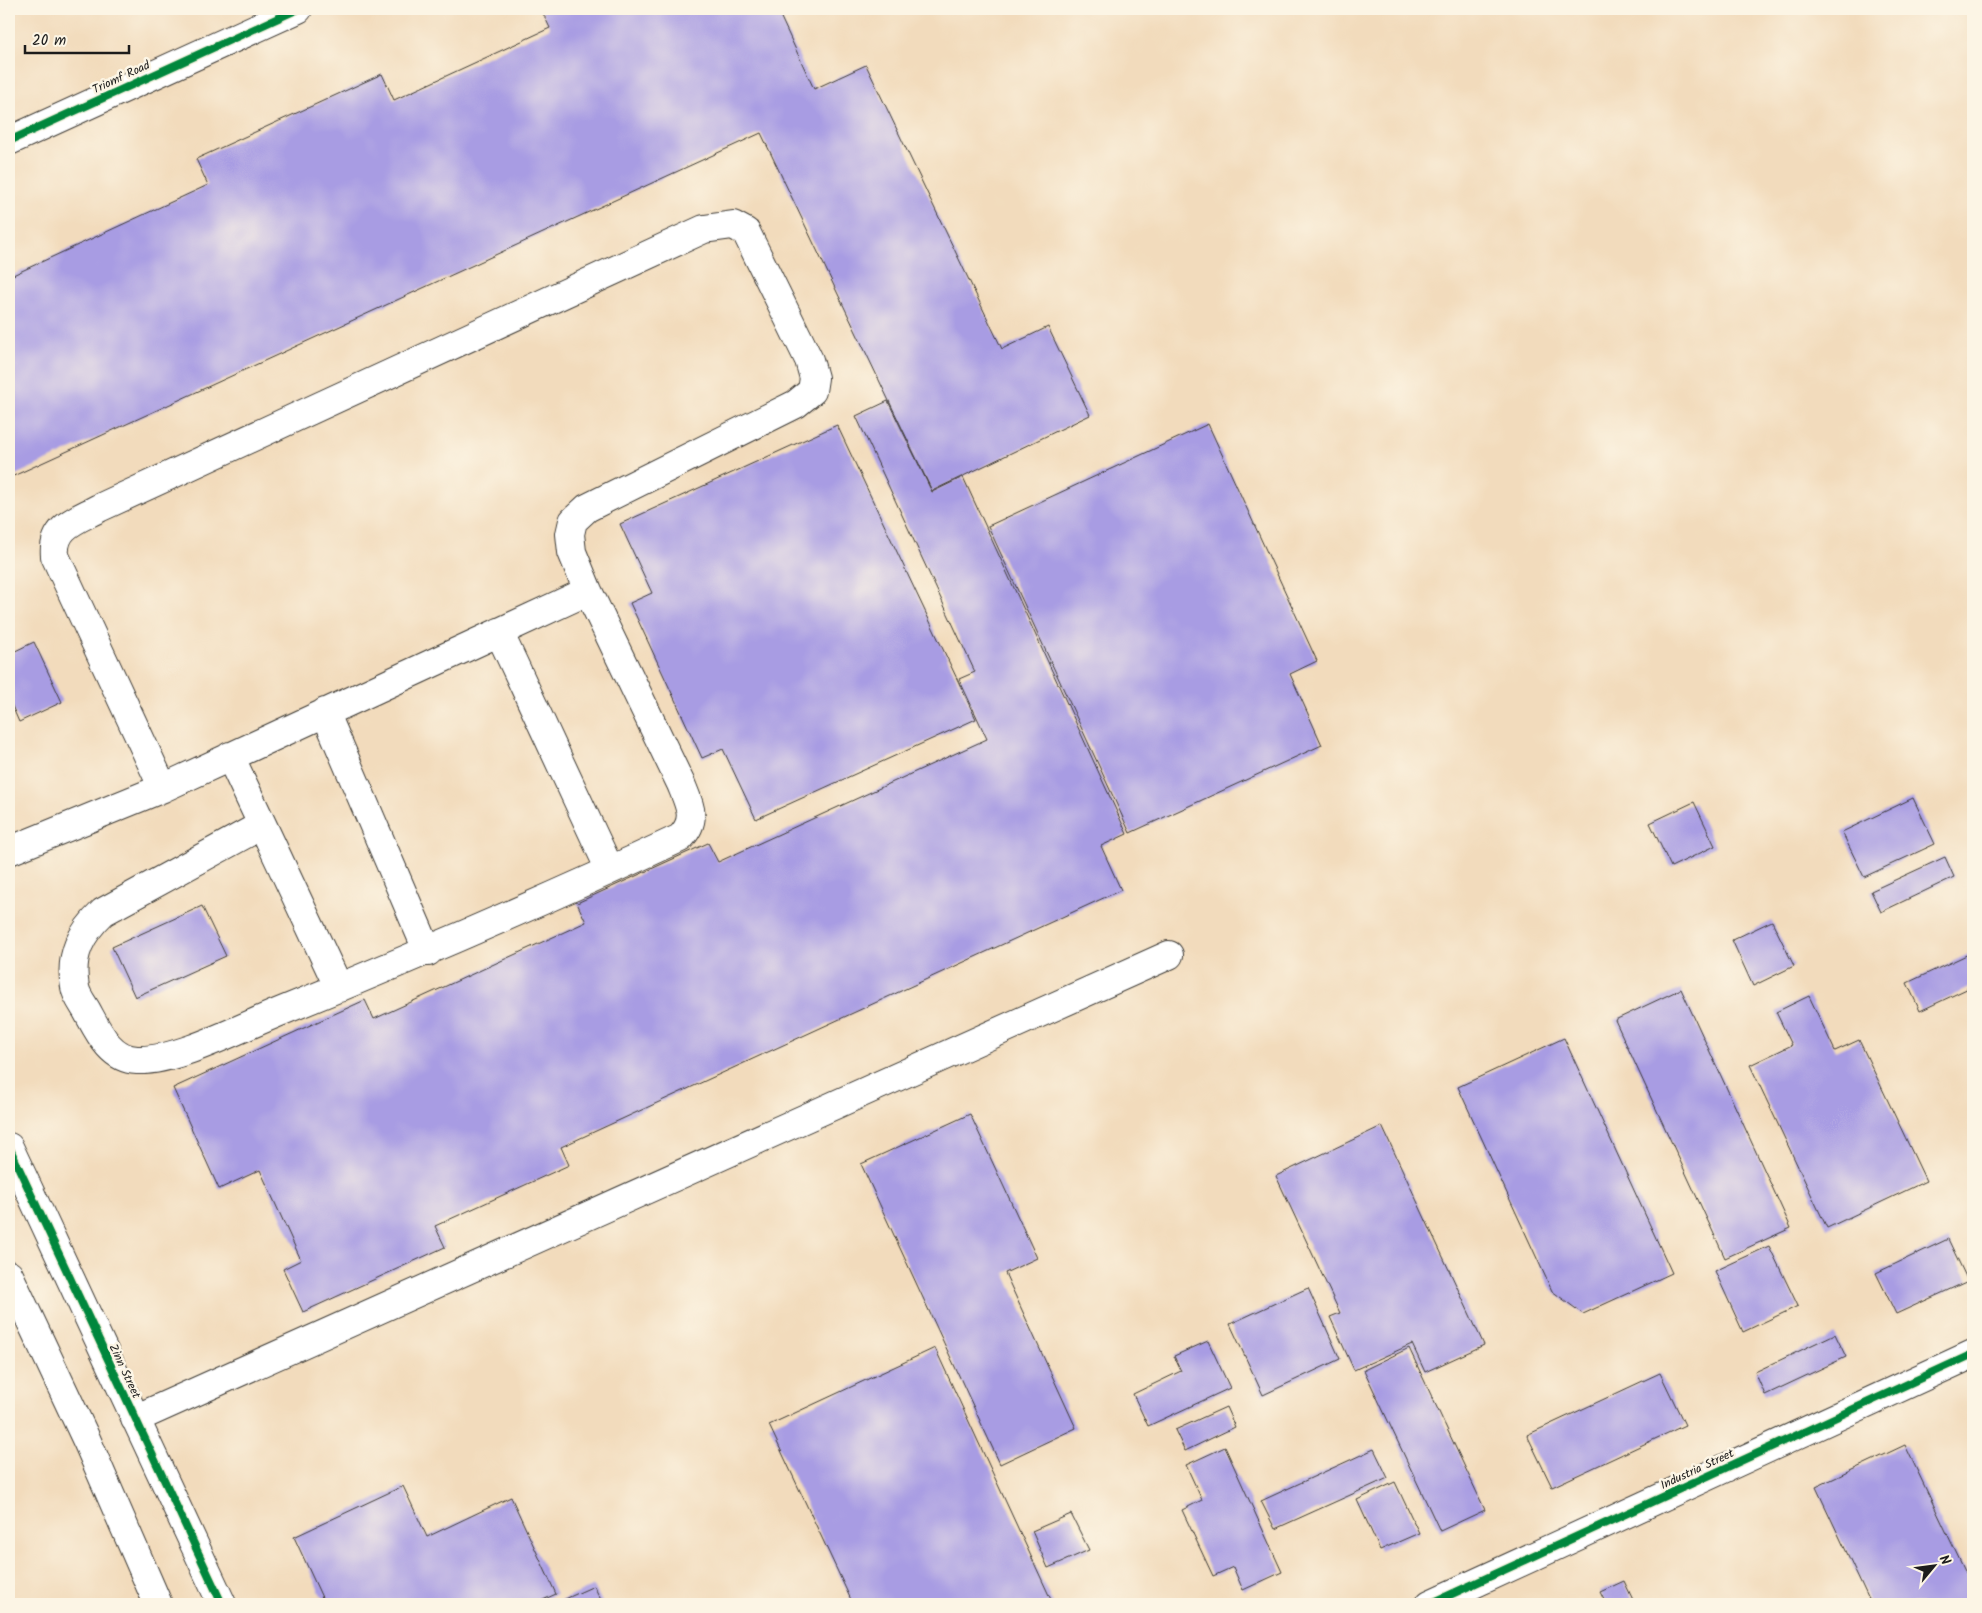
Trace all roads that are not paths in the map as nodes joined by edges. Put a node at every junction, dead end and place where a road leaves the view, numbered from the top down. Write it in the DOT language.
graph roads {
  1 [pos="298,9"];
  2 [pos="9,142"];
  3 [pos="588,591"];
  4 [pos="499,632"];
  5 [pos="324,712"];
  6 [pos="230,756"];
  7 [pos="163,788"];
  8 [pos="262,825"];
  9 [pos="9,851"];
  10 [pos="610,870"];
  11 [pos="428,952"];
  12 [pos="1169,955"];
  13 [pos="339,988"];
  14 [pos="9,1147"];
  15 [pos="9,1276"];
  16 [pos="1973,1354"];
  17 [pos="135,1419"];
  18 [pos="158,1604"];
  19 [pos="222,1604"];
  20 [pos="1430,1604"];
  1 -- 2 [label="street, Triomf Road"];
  3 -- 4 [label="street"];
  3 -- 7 [label="street"];
  3 -- 10 [label="street"];
  4 -- 5 [label="street"];
  4 -- 10 [label="street"];
  5 -- 6 [label="street"];
  5 -- 11 [label="street"];
  6 -- 7 [label="street"];
  6 -- 8 [label="street"];
  7 -- 9 [label="street"];
  8 -- 13 [label="street"];
  8 -- 13 [label="street"];
  10 -- 11 [label="street"];
  11 -- 13 [label="street"];
  12 -- 17 [label="street"];
  14 -- 17 [label="street, Zinn Street"];
  15 -- 18 [label="street"];
  16 -- 20 [label="street, Industria Street"];
  17 -- 19 [label="street, Zinn Street"];
}
